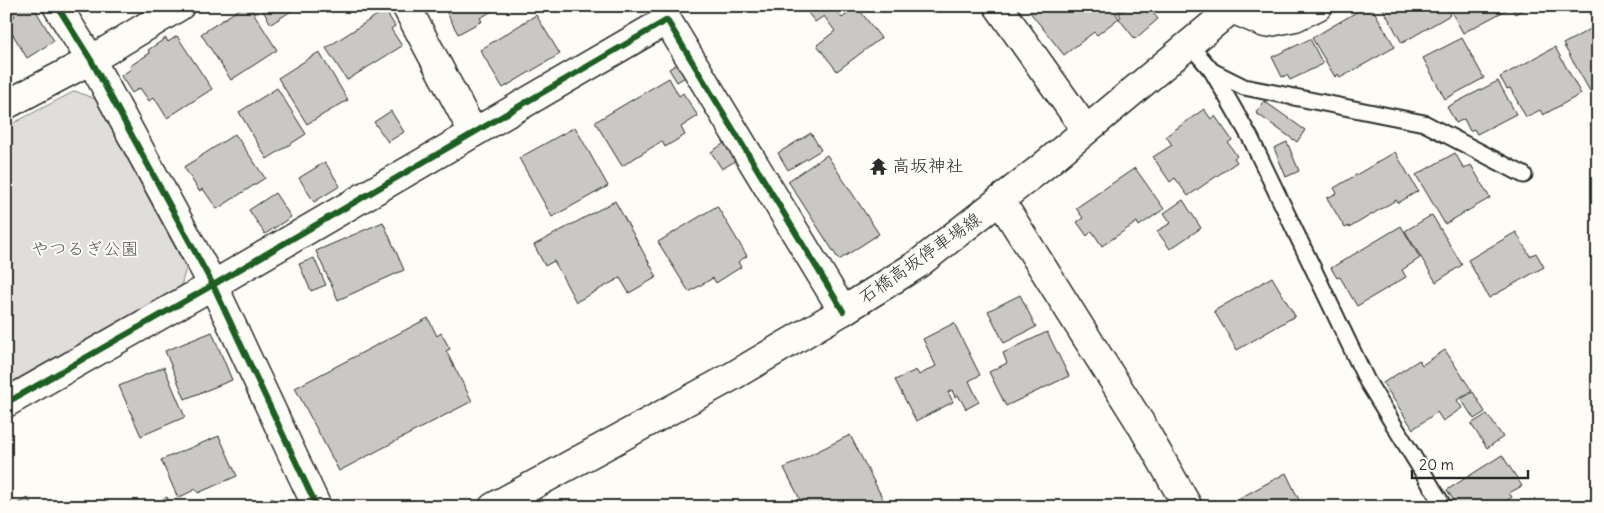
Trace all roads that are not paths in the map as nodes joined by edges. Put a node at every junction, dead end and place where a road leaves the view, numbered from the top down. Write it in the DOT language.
graph roads {
  1 [pos="57,6"];
  2 [pos="180,6"];
  3 [pos="406,6"];
  4 [pos="998,6"];
  5 [pos="1318,6"];
  6 [pos="1234,8"];
  7 [pos="1189,44"];
  8 [pos="91,60"];
  9 [pos="1212,70"];
  10 [pos="6,105"];
  11 [pos="1086,130"];
  12 [pos="473,132"];
  13 [pos="1524,175"];
  14 [pos="1000,200"];
  15 [pos="213,286"];
  16 [pos="843,311"];
  17 [pos="6,403"];
  18 [pos="317,507"];
  19 [pos="493,507"];
  20 [pos="1188,507"];
  21 [pos="1444,507"];
  1 -- 8 [label="street"];
  2 -- 8 [label="street"];
  3 -- 12 [label="street"];
  4 -- 11 [label="street"];
  5 -- 6 [label="street"];
  6 -- 7 [label="street, 石橋高坂停車場線"];
  7 -- 9 [label="lane"];
  7 -- 11 [label="street, 石橋高坂停車場線"];
  8 -- 10 [label="street"];
  8 -- 15 [label="street"];
  9 -- 13 [label="lane"];
  9 -- 21 [label="lane"];
  11 -- 14 [label="street, 石橋高坂停車場線"];
  12 -- 15 [label="street"];
  12 -- 16 [label="street"];
  14 -- 16 [label="street, 石橋高坂停車場線"];
  14 -- 20 [label="street"];
  15 -- 17 [label="street"];
  15 -- 18 [label="street"];
  16 -- 19 [label="street, 石橋高坂停車場線"];
}
